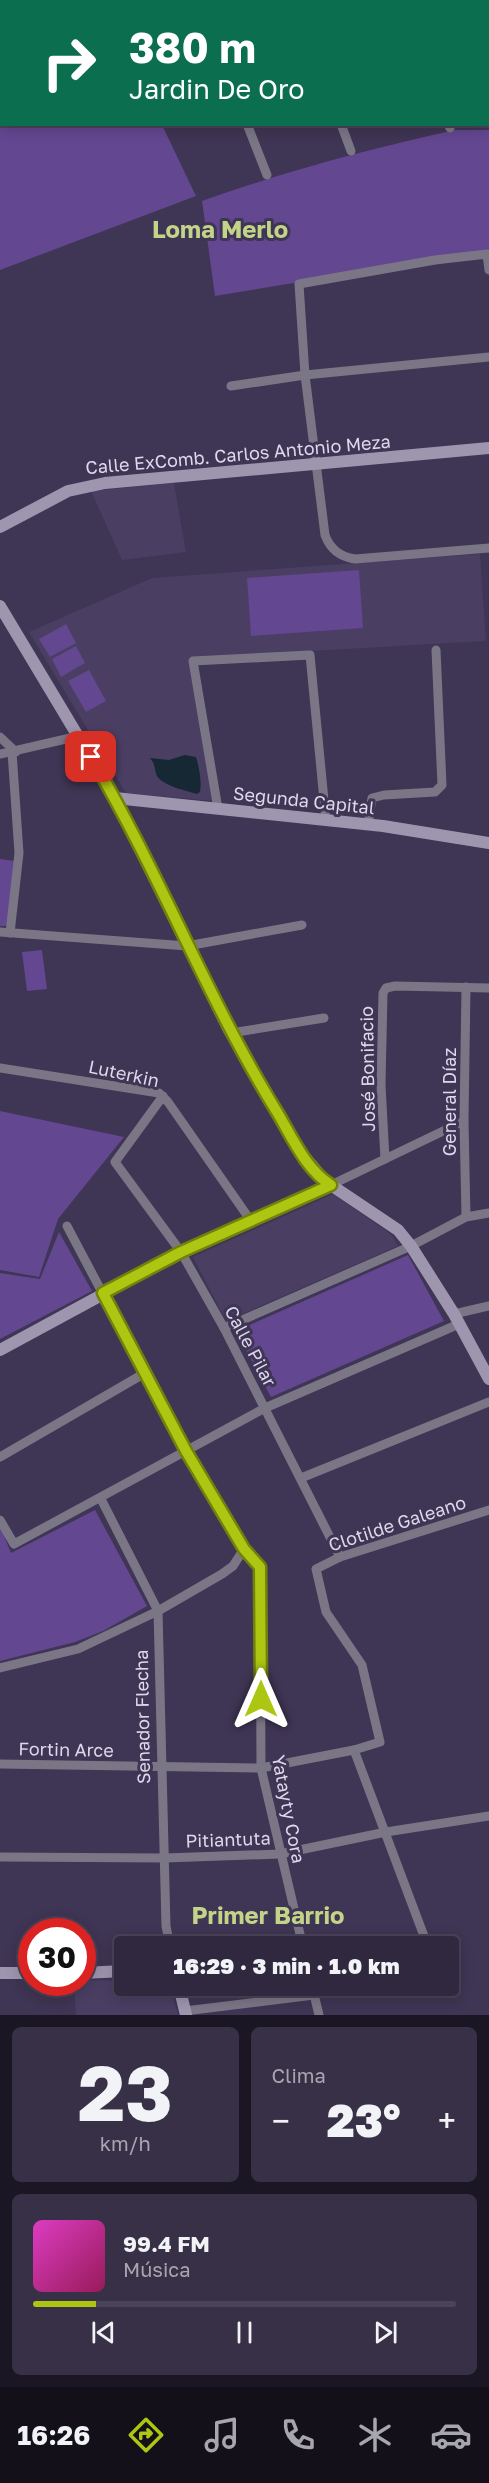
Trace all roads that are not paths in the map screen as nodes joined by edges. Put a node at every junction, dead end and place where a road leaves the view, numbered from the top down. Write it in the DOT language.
graph roads {
  1 [pos="248,126"];
  2 [pos="342,126"];
  3 [pos="351,151"];
  4 [pos="267,176"];
  5 [pos="489,270"];
  6 [pos="489,357"];
  7 [pos="305,375"];
  8 [pos="231,386"];
  9 [pos="489,448"];
  10 [pos="317,465"];
  11 [pos="0,527"];
  12 [pos="489,548"];
  13 [pos="0,606"];
  14 [pos="436,651"];
  15 [pos="79,736"];
  16 [pos="0,737"];
  17 [pos="14,752"];
  18 [pos="0,754"];
  19 [pos="115,798"];
  20 [pos="218,809"];
  21 [pos="326,821"];
  22 [pos="368,825"];
  23 [pos="489,843"];
  24 [pos="302,925"];
  25 [pos="5,933"];
  26 [pos="187,946"];
  27 [pos="466,987"];
  28 [pos="489,988"];
  29 [pos="324,1018"];
  30 [pos="231,1033"];
  31 [pos="0,1068"];
  32 [pos="164,1096"];
  33 [pos="464,1121"];
  34 [pos="385,1159"];
  35 [pos="331,1185"];
  36 [pos="489,1213"];
  37 [pos="466,1217"];
  38 [pos="251,1221"];
  39 [pos="67,1227"];
  40 [pos="411,1246"];
  41 [pos="181,1252"];
  42 [pos="103,1293"];
  43 [pos="489,1306"];
  44 [pos="457,1319"];
  45 [pos="224,1328"];
  46 [pos="0,1350"];
  47 [pos="145,1373"];
  48 [pos="489,1379"];
  49 [pos="489,1402"];
  50 [pos="265,1408"];
  51 [pos="186,1451"];
  52 [pos="0,1457"];
  53 [pos="300,1478"];
  54 [pos="101,1498"];
  55 [pos="489,1510"];
  56 [pos="0,1520"];
  57 [pos="244,1549"];
  58 [pos="340,1557"];
  59 [pos="158,1611"];
  60 [pos="0,1668"];
  61 [pos="380,1742"];
  62 [pos="354,1750"];
  63 [pos="0,1764"];
  64 [pos="161,1767"];
  65 [pos="261,1768"];
  66 [pos="489,1816"];
  67 [pos="386,1832"];
  68 [pos="280,1854"];
  69 [pos="0,1857"];
  70 [pos="165,1858"];
  71 [pos="168,1936"];
  72 [pos="300,1936"];
  73 [pos="424,1936"];
  74 [pos="114,1971"];
  75 [pos="96,1972"];
  76 [pos="0,1973"];
  77 [pos="18,1973"];
  78 [pos="182,1996"];
  79 [pos="280,1996"];
  80 [pos="314,1996"];
  81 [pos="186,2013"];
  82 [pos="319,2015"];
  1 -- 4 [label="street"];
  2 -- 3 [label="street"];
  5 -- 7 [label="street"];
  6 -- 7 [label="street"];
  7 -- 8 [label="street"];
  7 -- 10 [label="street"];
  9 -- 10 [label="street, Calle ExComb. Carlos Antonio Meza"];
  10 -- 11 [label="street, Calle ExComb. Carlos Antonio Meza"];
  10 -- 12 [label="street"];
  13 -- 15 [label="street"];
  14 -- 22 [label="street"];
  15 -- 17 [label="street"];
  15 -- 19 [label="street"];
  16 -- 17 [label="street"];
  17 -- 18 [label="street"];
  17 -- 25 [label="street"];
  19 -- 20 [label="street, Segunda Capital"];
  19 -- 26 [label="street"];
  20 -- 21 [label="street, Segunda Capital"];
  20 -- 21 [label="street"];
  21 -- 22 [label="street, Segunda Capital"];
  22 -- 23 [label="street, Segunda Capital"];
  24 -- 26 [label="street"];
  25 -- 26 [label="street"];
  26 -- 30 [label="street"];
  27 -- 28 [label="street"];
  27 -- 33 [label="street, General Díaz"];
  27 -- 34 [label="street, José Bonifacio"];
  29 -- 30 [label="street"];
  30 -- 35 [label="street"];
  31 -- 32 [label="street, Luterkin"];
  32 -- 38 [label="street, Luterkin"];
  32 -- 41 [label="street, Calle Pilar"];
  33 -- 34 [label="street"];
  33 -- 37 [label="street, General Díaz"];
  34 -- 35 [label="street"];
  35 -- 38 [label="street"];
  35 -- 40 [label="street"];
  36 -- 37 [label="street"];
  37 -- 40 [label="street"];
  38 -- 41 [label="street"];
  39 -- 42 [label="street, Yatayty Cora"];
  40 -- 44 [label="street"];
  40 -- 45 [label="street"];
  41 -- 42 [label="street"];
  41 -- 45 [label="street, Calle Pilar"];
  42 -- 46 [label="street"];
  42 -- 47 [label="street, Yatayty Cora"];
  43 -- 44 [label="street"];
  44 -- 48 [label="street"];
  44 -- 50 [label="street"];
  45 -- 50 [label="street, Calle Pilar"];
  47 -- 51 [label="street, Yatayty Cora"];
  47 -- 52 [label="street"];
  49 -- 53 [label="street"];
  50 -- 51 [label="street"];
  50 -- 53 [label="street, Calle Pilar"];
  51 -- 54 [label="street"];
  51 -- 57 [label="street, Yatayty Cora"];
  53 -- 58 [label="street, Calle Pilar"];
  54 -- 56 [label="street"];
  54 -- 59 [label="street, Senador Flecha"];
  55 -- 58 [label="street, Clotilde Galeano"];
  57 -- 59 [label="street"];
  57 -- 65 [label="street, Yatayty Cora"];
  58 -- 61 [label="street, Clotilde Galeano"];
  59 -- 60 [label="street"];
  59 -- 64 [label="street, Senador Flecha"];
  61 -- 62 [label="street, Fortin Arce"];
  62 -- 65 [label="street, Fortin Arce"];
  62 -- 67 [label="street"];
  63 -- 64 [label="street, Fortin Arce"];
  64 -- 65 [label="street, Fortin Arce"];
  64 -- 70 [label="street, Senador Flecha"];
  65 -- 68 [label="street, Yatayty Cora"];
  66 -- 67 [label="street, Pitiantuta"];
  67 -- 68 [label="street, Pitiantuta"];
  67 -- 73 [label="street"];
  68 -- 70 [label="street, Pitiantuta"];
  68 -- 72 [label="street, Yatayty Cora"];
  69 -- 70 [label="street, Pitiantuta"];
  70 -- 71 [label="street, Senador Flecha"];
  74 -- 75 [label="street"];
  76 -- 77 [label="street"];
  78 -- 81 [label="street"];
  79 -- 81 [label="street"];
  80 -- 82 [label="street"];
}
